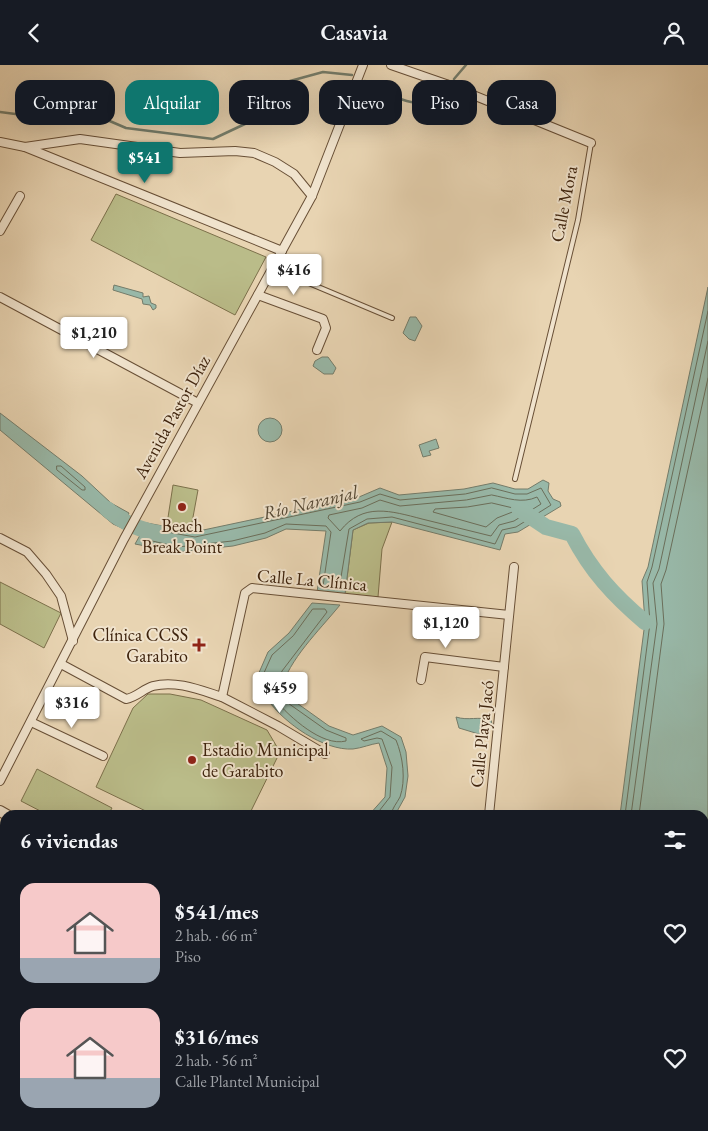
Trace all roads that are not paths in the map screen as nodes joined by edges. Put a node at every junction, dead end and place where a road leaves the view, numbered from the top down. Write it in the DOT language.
graph roads {
  1 [pos="363,65"];
  2 [pos="391,65"];
  3 [pos="0,142"];
  4 [pos="591,143"];
  5 [pos="25,147"];
  6 [pos="312,195"];
  7 [pos="20,196"];
  8 [pos="0,231"];
  9 [pos="282,251"];
  10 [pos="273,268"];
  11 [pos="258,295"];
  12 [pos="0,297"];
  13 [pos="392,318"];
  14 [pos="317,350"];
  15 [pos="198,403"];
  16 [pos="515,479"];
  17 [pos="0,538"];
  18 [pos="514,567"];
  19 [pos="509,615"];
  20 [pos="74,641"];
  21 [pos="61,664"];
  22 [pos="504,667"];
  23 [pos="421,679"];
  24 [pos="222,697"];
  25 [pos="31,722"];
  26 [pos="325,754"];
  27 [pos="104,756"];
  28 [pos="0,781"];
  29 [pos="490,810"];
  1 -- 6 [label="street, Avenida Pastor Díaz"];
  2 -- 4 [label="street, Calle Mora"];
  3 -- 5 [label="street"];
  4 -- 16 [label="lane, Calle Mora"];
  5 -- 6 [label="street"];
  5 -- 9 [label="street"];
  6 -- 9 [label="street, Avenida Pastor Díaz"];
  7 -- 8 [label="street"];
  9 -- 10 [label="street, Avenida Pastor Díaz"];
  10 -- 11 [label="street, Avenida Pastor Díaz"];
  10 -- 13 [label="lane"];
  11 -- 14 [label="street"];
  11 -- 15 [label="street, Avenida Pastor Díaz"];
  12 -- 15 [label="street"];
  15 -- 20 [label="street, Avenida Pastor Díaz"];
  17 -- 20 [label="street"];
  18 -- 19 [label="street, Calle Playa Jacó"];
  19 -- 22 [label="street, Calle Playa Jacó"];
  19 -- 24 [label="street, Calle La Clínica"];
  20 -- 21 [label="street, Avenida Pastor Díaz"];
  21 -- 24 [label="street"];
  21 -- 25 [label="street, Avenida Pastor Díaz"];
  22 -- 23 [label="street"];
  22 -- 29 [label="street, Calle Playa Jacó"];
  24 -- 26 [label="street"];
  25 -- 27 [label="street"];
  25 -- 28 [label="street, Avenida Pastor Díaz"];
}
